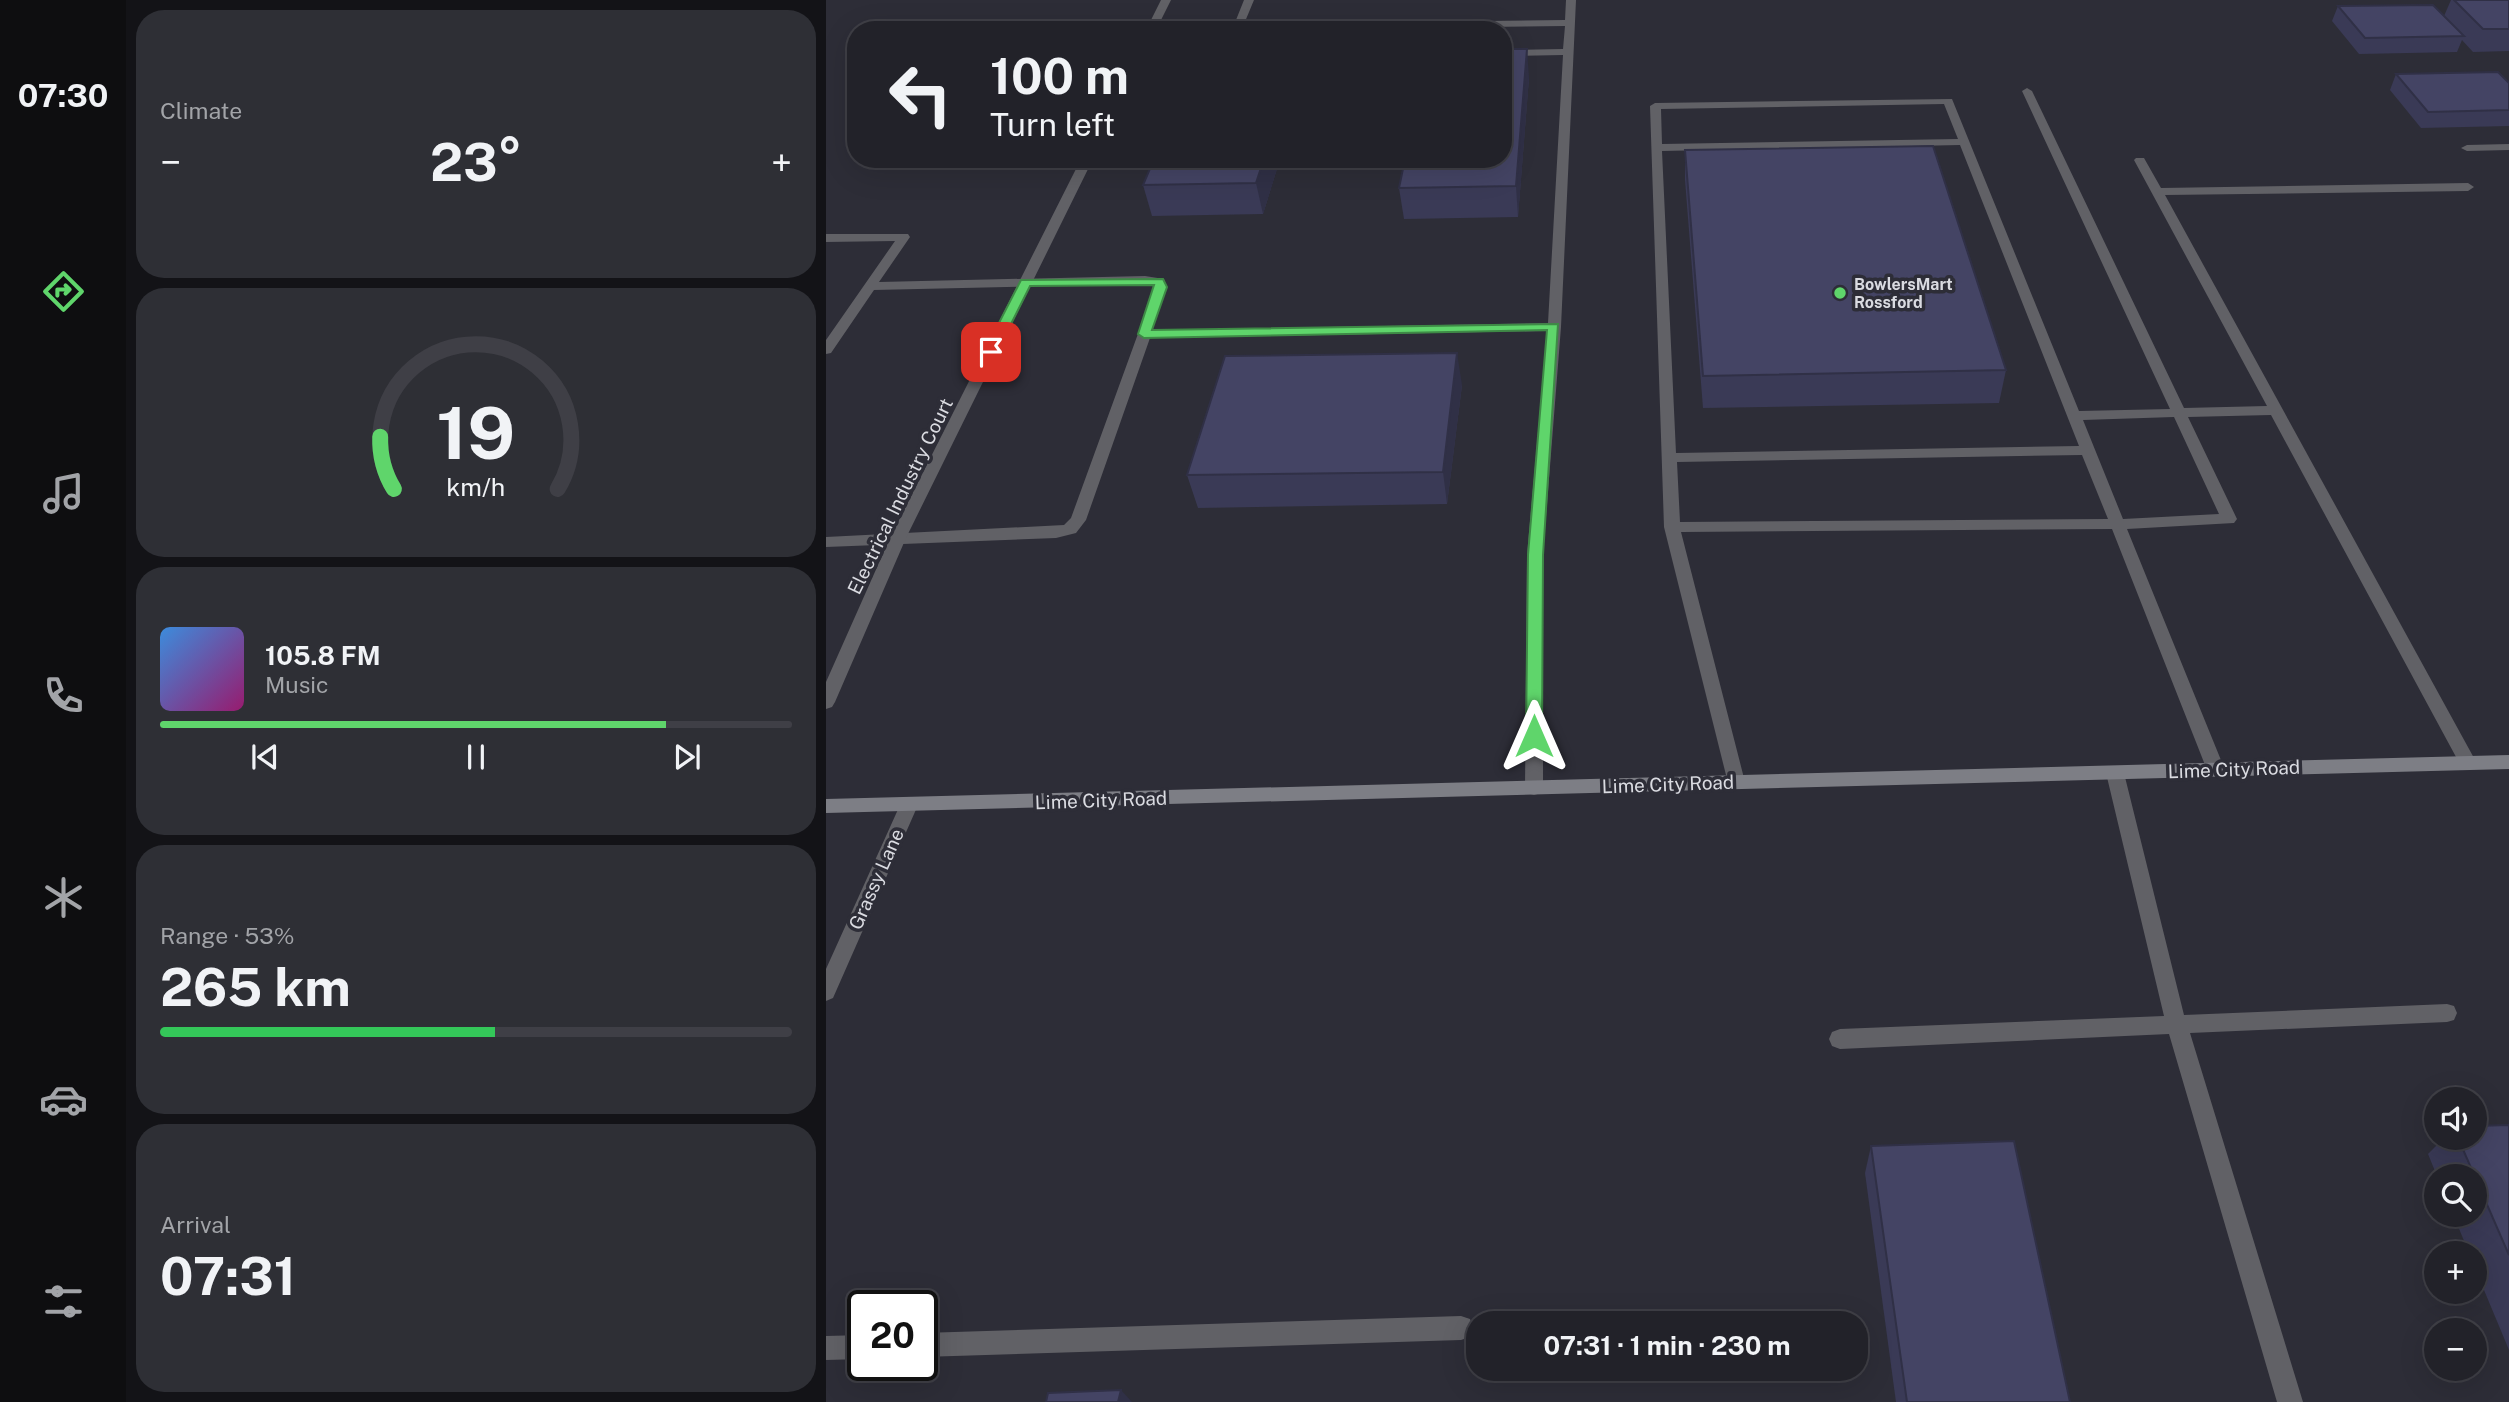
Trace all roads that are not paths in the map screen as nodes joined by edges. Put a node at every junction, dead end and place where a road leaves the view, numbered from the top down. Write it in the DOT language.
graph roads {
  1 [pos="1166,0"];
  2 [pos="1249,0"];
  3 [pos="1571,0"];
  4 [pos="1156,21"];
  5 [pos="1241,21"];
  6 [pos="1570,23"];
  7 [pos="1512,24"];
  8 [pos="1569,52"];
  9 [pos="1512,53"];
  10 [pos="2027,90"];
  11 [pos="1964,142"];
  12 [pos="2509,147"];
  13 [pos="1657,148"];
  14 [pos="2467,148"];
  15 [pos="2140,160"];
  16 [pos="1083,168"];
  17 [pos="2468,187"];
  18 [pos="2158,192"];
  19 [pos="826,238"];
  20 [pos="1026,282"];
  21 [pos="870,286"];
  22 [pos="1554,327"];
  23 [pos="1144,334"];
  24 [pos="826,350"];
  25 [pos="2278,410"];
  26 [pos="2179,413"];
  27 [pos="2073,416"];
  28 [pos="2087,450"];
  29 [pos="1669,458"];
  30 [pos="2117,524"];
  31 [pos="1672,527"];
  32 [pos="898,538"];
  33 [pos="826,542"];
  34 [pos="826,702"];
  35 [pos="2509,762"];
  36 [pos="2468,763"];
  37 [pos="2216,770"];
  38 [pos="2115,773"];
  39 [pos="1736,782"];
  40 [pos="1534,788"];
  41 [pos="909,805"];
  42 [pos="826,806"];
  43 [pos="826,992"];
  44 [pos="2446,1013"];
  45 [pos="2176,1023"];
  46 [pos="1840,1039"];
  47 [pos="1461,1328"];
  48 [pos="938,1344"];
  49 [pos="847,1347"];
  50 [pos="826,1348"];
  51 [pos="2290,1402"];
  1 -- 4 [label="street"];
  2 -- 5 [label="street"];
  3 -- 6 [label="street"];
  6 -- 7 [label="street"];
  6 -- 8 [label="street"];
  8 -- 9 [label="street"];
  8 -- 22 [label="street"];
  10 -- 26 [label="street"];
  11 -- 13 [label="street"];
  11 -- 13 [label="street"];
  11 -- 27 [label="street"];
  12 -- 14 [label="street"];
  13 -- 29 [label="street"];
  15 -- 18 [label="street"];
  16 -- 20 [label="street, Electrical Industry Court"];
  17 -- 18 [label="street"];
  18 -- 25 [label="street"];
  19 -- 21 [label="street"];
  20 -- 21 [label="street"];
  20 -- 23 [label="street"];
  20 -- 32 [label="street, Electrical Industry Court"];
  21 -- 24 [label="street"];
  22 -- 23 [label="street"];
  22 -- 40 [label="street"];
  23 -- 32 [label="street"];
  25 -- 26 [label="street"];
  25 -- 36 [label="street"];
  26 -- 27 [label="street"];
  26 -- 30 [label="street"];
  27 -- 28 [label="street"];
  28 -- 29 [label="street"];
  28 -- 30 [label="street"];
  29 -- 31 [label="street"];
  30 -- 31 [label="street"];
  30 -- 37 [label="street"];
  31 -- 39 [label="street"];
  32 -- 33 [label="street"];
  32 -- 34 [label="street, Electrical Industry Court"];
  35 -- 36 [label="street, Lime City Road"];
  36 -- 37 [label="street, Lime City Road"];
  37 -- 38 [label="street, Lime City Road"];
  38 -- 39 [label="street, Lime City Road"];
  38 -- 45 [label="street"];
  39 -- 40 [label="street, Lime City Road"];
  40 -- 41 [label="street, Lime City Road"];
  41 -- 42 [label="street, Lime City Road"];
  41 -- 43 [label="street, Grassy Lane"];
  44 -- 45 [label="street"];
  45 -- 46 [label="street"];
  45 -- 51 [label="street"];
  47 -- 48 [label="street"];
  49 -- 50 [label="street"];
}
